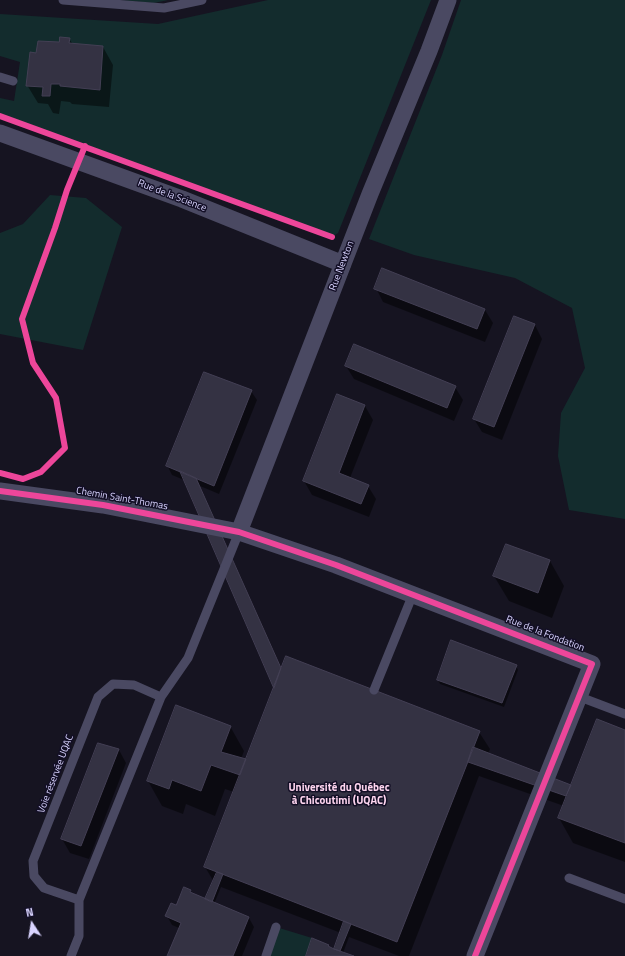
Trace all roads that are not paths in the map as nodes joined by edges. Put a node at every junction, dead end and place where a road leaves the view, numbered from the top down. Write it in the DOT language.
graph roads {
  1 [pos="63,0"];
  2 [pos="202,0"];
  3 [pos="448,0"];
  4 [pos="0,77"];
  5 [pos="13,80"];
  6 [pos="0,133"];
  7 [pos="343,264"];
  8 [pos="0,491"];
  9 [pos="239,532"];
  10 [pos="412,594"];
  11 [pos="374,690"];
  12 [pos="580,696"];
  13 [pos="161,697"];
  14 [pos="625,714"];
  15 [pos="569,878"];
  16 [pos="625,899"];
  17 [pos="79,900"];
  18 [pos="276,927"];
  19 [pos="71,956"];
  20 [pos="266,956"];
  21 [pos="475,956"];
  1 -- 2 [label="lane"];
  3 -- 7 [label="street, Rue Newton"];
  4 -- 5 [label="lane"];
  6 -- 7 [label="street, Rue de la Science"];
  7 -- 9 [label="street, Rue Newton"];
  8 -- 9 [label="street, Chemin Saint-Thomas"];
  9 -- 10 [label="street, Rue de la Fondation"];
  9 -- 13 [label="lane"];
  10 -- 11 [label="lane"];
  10 -- 12 [label="street, Rue de la Fondation"];
  12 -- 14 [label="lane"];
  12 -- 21 [label="street, Rue de la Fondation"];
  13 -- 17 [label="lane"];
  13 -- 17 [label="lane, Voie réservée UQAC"];
  15 -- 16 [label="lane"];
  17 -- 19 [label="lane"];
  18 -- 20 [label="lane"];
}
